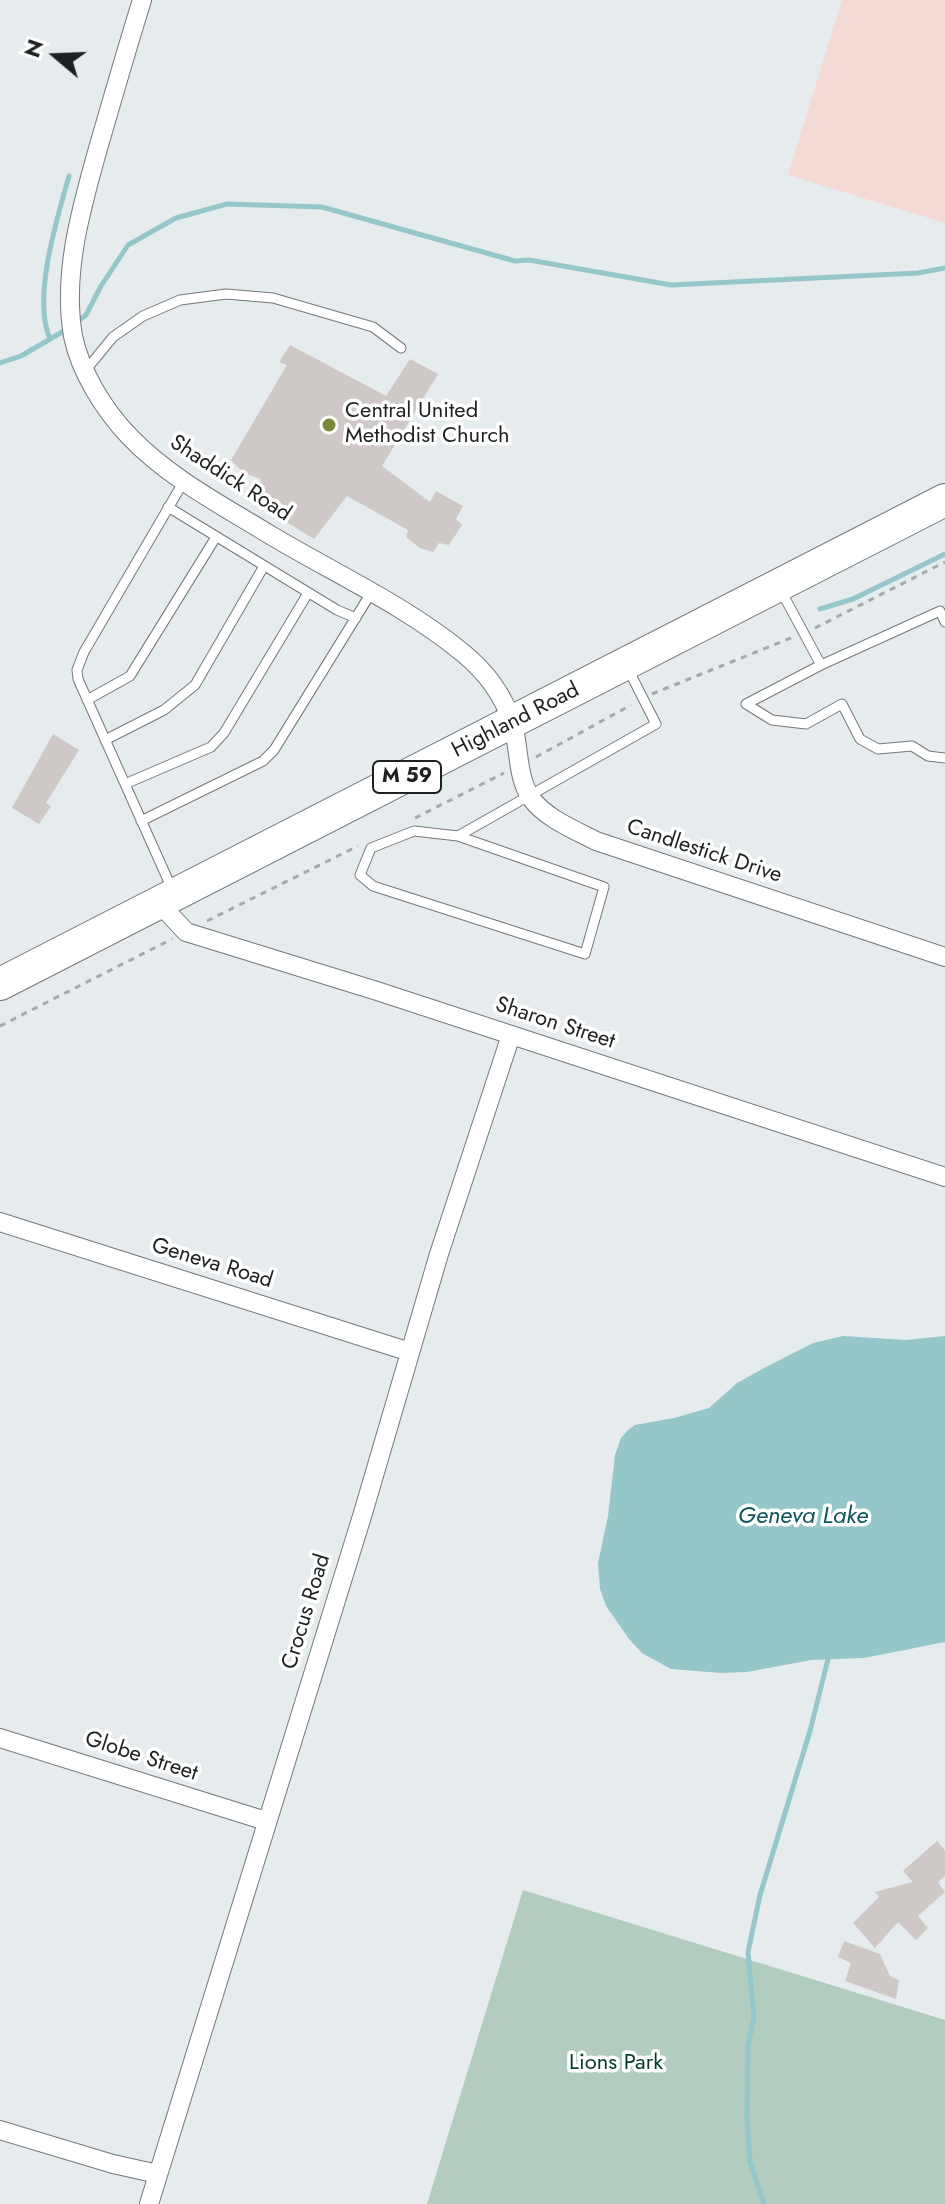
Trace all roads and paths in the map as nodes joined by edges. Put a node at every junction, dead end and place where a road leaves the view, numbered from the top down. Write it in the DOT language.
graph roads {
  1 [pos="142,0"];
  2 [pos="401,348"];
  3 [pos="85,371"];
  4 [pos="184,481"];
  5 [pos="945,500"];
  6 [pos="168,507"];
  7 [pos="216,537"];
  8 [pos="945,562"];
  9 [pos="264,566"];
  10 [pos="779,586"];
  11 [pos="308,593"];
  12 [pos="371,593"];
  13 [pos="356,618"];
  14 [pos="945,622"];
  15 [pos="804,633"];
  16 [pos="626,664"];
  17 [pos="821,665"];
  18 [pos="643,699"];
  19 [pos="87,700"];
  20 [pos="512,723"];
  21 [pos="105,740"];
  22 [pos="945,758"];
  23 [pos="519,766"];
  24 [pos="125,784"];
  25 [pos="530,797"];
  26 [pos="141,821"];
  27 [pos="408,821"];
  28 [pos="458,836"];
  29 [pos="366,842"];
  30 [pos="167,899"];
  31 [pos="186,932"];
  32 [pos="945,957"];
  33 [pos="0,984"];
  34 [pos="0,1026"];
  35 [pos="511,1035"];
  36 [pos="945,1177"];
  37 [pos="0,1222"];
  38 [pos="410,1352"];
  39 [pos="0,1738"];
  40 [pos="266,1821"];
  41 [pos="0,2130"];
  42 [pos="158,2174"];
  43 [pos="149,2204"];
  1 -- 3 [label="street, Shaddick Road"];
  2 -- 3 [label="lane"];
  3 -- 4 [label="street, Shaddick Road"];
  4 -- 6 [label="lane"];
  4 -- 12 [label="street, Shaddick Road"];
  5 -- 10 [label="highway, Highland Road / M 59"];
  6 -- 7 [label="lane"];
  6 -- 19 [label="lane"];
  7 -- 9 [label="lane"];
  7 -- 19 [label="lane"];
  8 -- 15 [label="path"];
  9 -- 11 [label="lane"];
  9 -- 21 [label="lane"];
  10 -- 15 [label="lane"];
  10 -- 16 [label="highway, Highland Road / M 59"];
  11 -- 13 [label="lane"];
  11 -- 24 [label="lane"];
  12 -- 13 [label="lane"];
  12 -- 20 [label="street, Shaddick Road"];
  13 -- 26 [label="lane"];
  14 -- 17 [label="lane"];
  15 -- 17 [label="lane"];
  15 -- 18 [label="path"];
  16 -- 18 [label="lane"];
  16 -- 20 [label="highway, Highland Road / M 59"];
  17 -- 22 [label="lane"];
  18 -- 23 [label="path"];
  18 -- 25 [label="lane"];
  19 -- 21 [label="lane"];
  20 -- 23 [label="street"];
  20 -- 30 [label="highway, Highland Road / M 59"];
  21 -- 24 [label="lane"];
  23 -- 25 [label="street"];
  23 -- 27 [label="path"];
  24 -- 26 [label="lane"];
  25 -- 28 [label="lane"];
  25 -- 32 [label="street, Candlestick Drive"];
  26 -- 30 [label="lane"];
  28 -- 28 [label="lane"];
  29 -- 31 [label="path"];
  30 -- 31 [label="street, Sharon Street"];
  30 -- 33 [label="highway, Highland Road / M 59"];
  31 -- 34 [label="path"];
  31 -- 35 [label="street, Sharon Street"];
  35 -- 36 [label="street, Sharon Street"];
  35 -- 38 [label="street, Crocus Road"];
  37 -- 38 [label="street, Geneva Road"];
  38 -- 40 [label="street, Crocus Road"];
  39 -- 40 [label="street, Globe Street"];
  40 -- 42 [label="street, Crocus Road"];
  41 -- 42 [label="street"];
  42 -- 43 [label="street, Crocus Road"];
}
